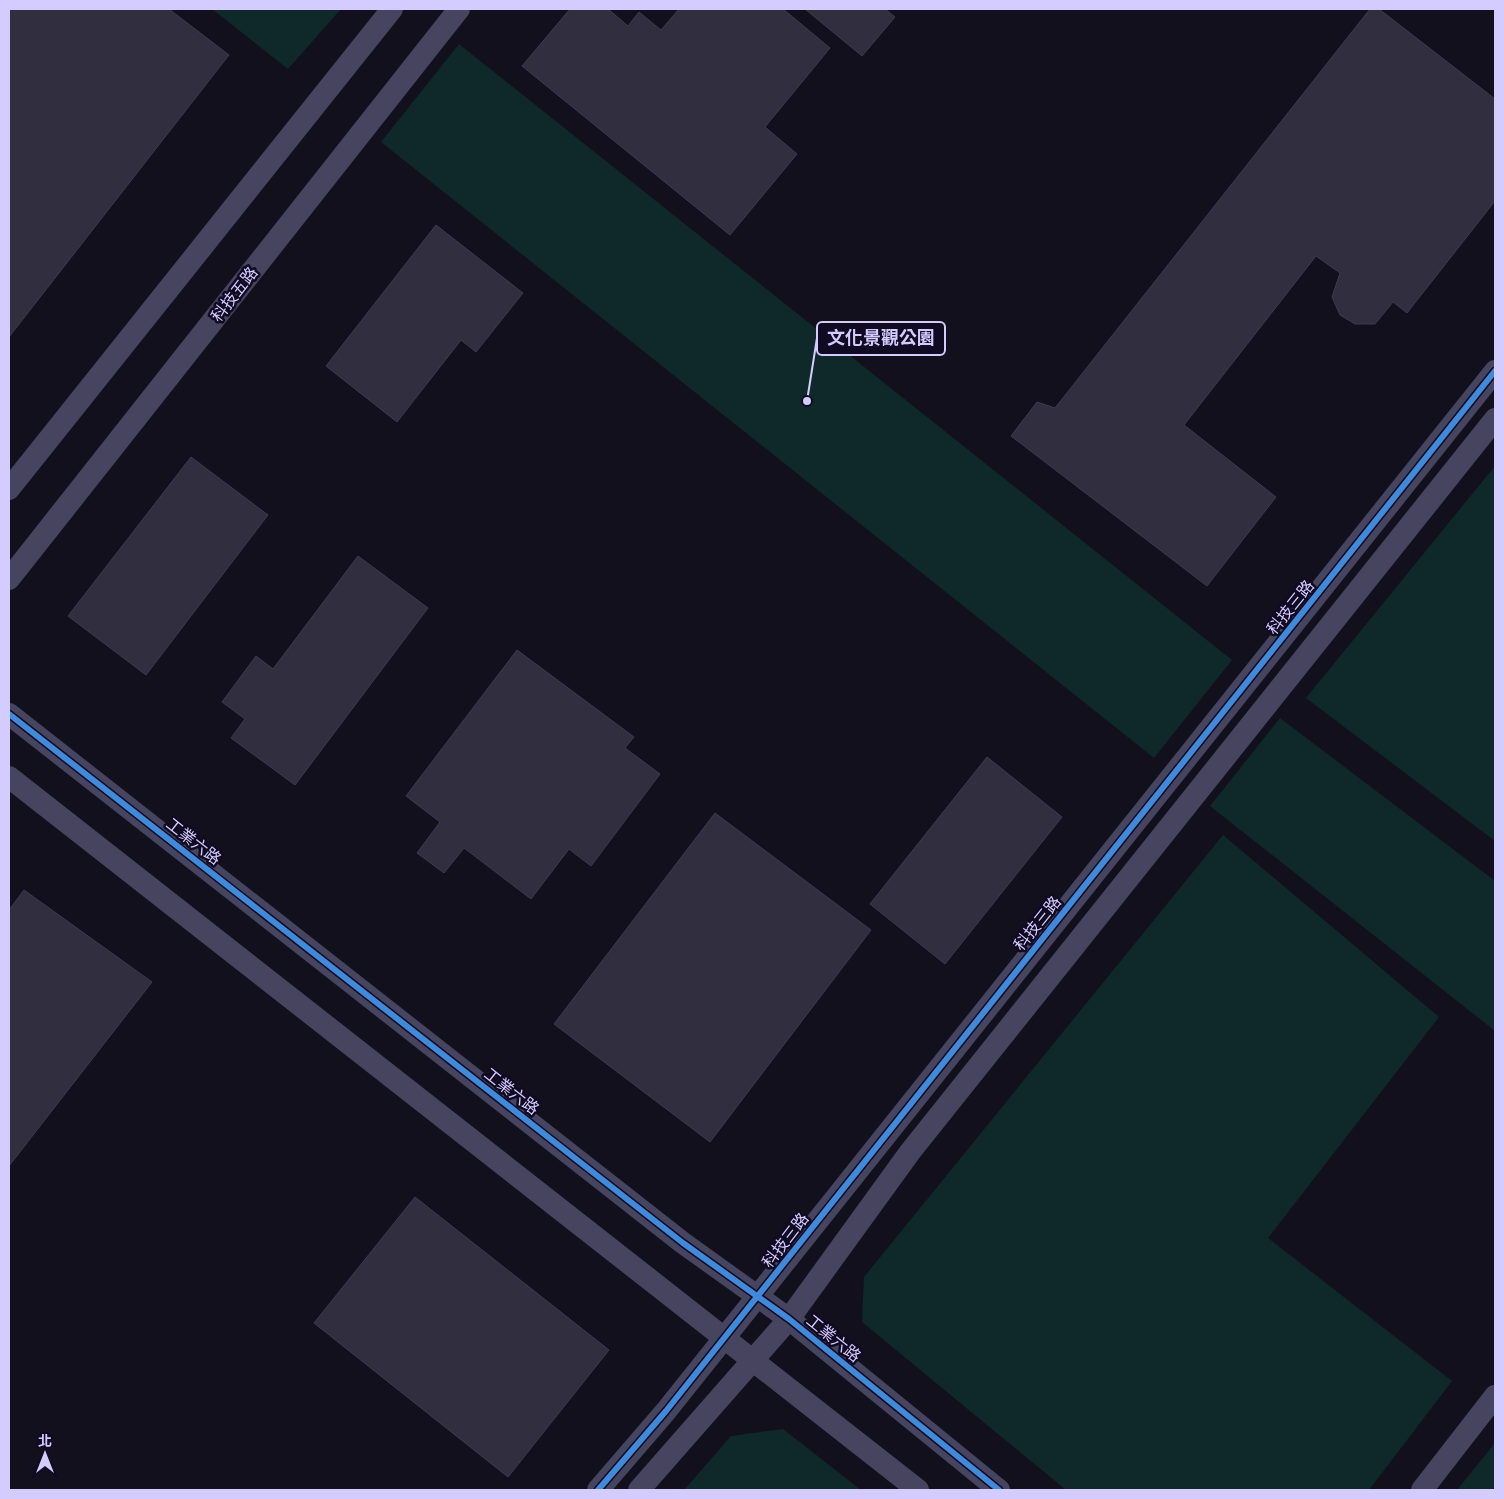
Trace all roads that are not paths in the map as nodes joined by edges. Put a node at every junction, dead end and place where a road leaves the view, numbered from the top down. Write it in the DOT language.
graph roads {
  1 [pos="392,9"];
  2 [pos="459,9"];
  3 [pos="1495,371"];
  4 [pos="1495,419"];
  5 [pos="9,489"];
  6 [pos="9,579"];
  7 [pos="9,714"];
  8 [pos="9,777"];
  9 [pos="758,1296"];
  10 [pos="789,1319"];
  11 [pos="724,1336"];
  12 [pos="754,1360"];
  13 [pos="1495,1396"];
  14 [pos="598,1490"];
  15 [pos="639,1490"];
  16 [pos="918,1490"];
  17 [pos="999,1490"];
  18 [pos="1422,1490"];
  1 -- 5 [label="street"];
  2 -- 6 [label="street, 科技五路"];
  3 -- 9 [label="street, 科技三路"];
  4 -- 10 [label="street"];
  7 -- 9 [label="street, 工業六路"];
  8 -- 11 [label="street"];
  9 -- 10 [label="street, 工業六路"];
  9 -- 11 [label="street, 科技三路"];
  10 -- 12 [label="street"];
  10 -- 17 [label="street, 工業六路"];
  11 -- 12 [label="street"];
  11 -- 14 [label="street, 科技三路"];
  12 -- 15 [label="street"];
  12 -- 16 [label="street"];
  13 -- 18 [label="street"];
}
